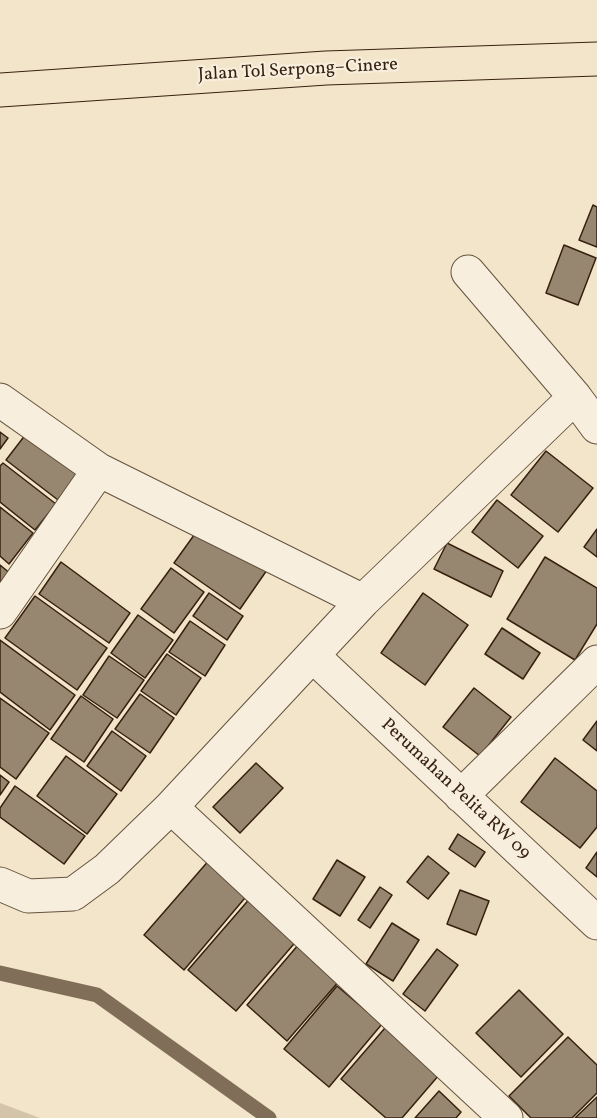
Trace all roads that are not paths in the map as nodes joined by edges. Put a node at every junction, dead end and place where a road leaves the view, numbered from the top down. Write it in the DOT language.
graph roads {
  1 [pos="597,59"];
  2 [pos="0,90"];
  3 [pos="468,272"];
  4 [pos="575,397"];
  5 [pos="0,400"];
  6 [pos="597,427"];
  7 [pos="99,470"];
  8 [pos="363,601"];
  9 [pos="0,612"];
  10 [pos="313,656"];
  11 [pos="597,662"];
  12 [pos="461,796"];
  13 [pos="171,807"];
  14 [pos="0,884"];
  15 [pos="597,923"];
  16 [pos="506,1118"];
  1 -- 2 [label="highway, Jalan Tol Serpong–Cinere"];
  3 -- 4 [label="street"];
  4 -- 6 [label="street"];
  4 -- 8 [label="street"];
  5 -- 7 [label="street"];
  7 -- 8 [label="street"];
  7 -- 9 [label="street"];
  8 -- 10 [label="street"];
  10 -- 12 [label="street, Perumahan Pelita RW 09"];
  10 -- 13 [label="street"];
  11 -- 12 [label="street"];
  12 -- 15 [label="street, Perumahan Pelita RW 09"];
  13 -- 14 [label="street"];
  13 -- 16 [label="street"];
}
